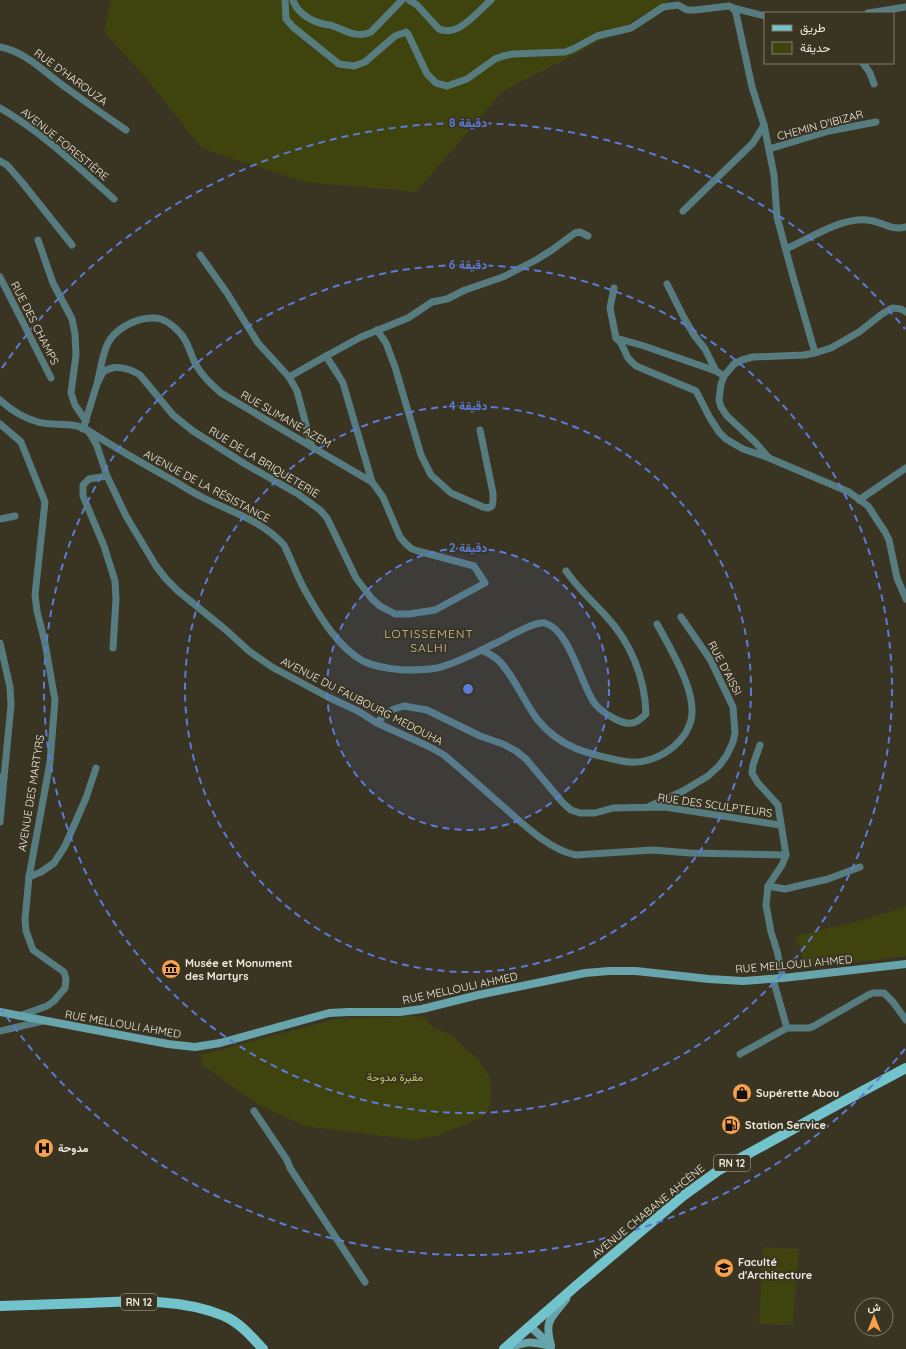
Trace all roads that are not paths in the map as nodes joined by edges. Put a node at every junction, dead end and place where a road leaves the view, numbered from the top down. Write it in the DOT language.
graph roads {
  1 [pos="285,0"];
  2 [pos="293,0"];
  3 [pos="402,0"];
  4 [pos="409,0"];
  5 [pos="491,0"];
  6 [pos="678,3"];
  7 [pos="906,7"];
  8 [pos="733,8"];
  9 [pos="874,12"];
  10 [pos="764,16"];
  11 [pos="0,47"];
  12 [pos="864,64"];
  13 [pos="874,84"];
  14 [pos="0,108"];
  15 [pos="876,122"];
  16 [pos="764,125"];
  17 [pos="126,130"];
  18 [pos="769,149"];
  19 [pos="0,161"];
  20 [pos="114,199"];
  21 [pos="683,211"];
  22 [pos="906,226"];
  23 [pos="588,236"];
  24 [pos="38,240"];
  25 [pos="72,245"];
  26 [pos="786,249"];
  27 [pos="200,255"];
  28 [pos="0,277"];
  29 [pos="667,284"];
  30 [pos="614,288"];
  31 [pos="906,312"];
  32 [pos="377,330"];
  33 [pos="616,338"];
  34 [pos="816,353"];
  35 [pos="326,356"];
  36 [pos="716,371"];
  37 [pos="724,376"];
  38 [pos="289,377"];
  39 [pos="51,378"];
  40 [pos="98,384"];
  41 [pos="0,400"];
  42 [pos="0,424"];
  43 [pos="85,426"];
  44 [pos="480,430"];
  45 [pos="312,448"];
  46 [pos="769,458"];
  47 [pos="906,468"];
  48 [pos="107,476"];
  49 [pos="372,482"];
  50 [pos="859,500"];
  51 [pos="15,516"];
  52 [pos="0,519"];
  53 [pos="566,571"];
  54 [pos="485,583"];
  55 [pos="906,599"];
  56 [pos="681,617"];
  57 [pos="657,624"];
  58 [pos="0,643"];
  59 [pos="113,648"];
  60 [pos="481,650"];
  61 [pos="377,723"];
  62 [pos="760,745"];
  63 [pos="96,768"];
  64 [pos="2,778"];
  65 [pos="646,808"];
  66 [pos="0,822"];
  67 [pos="780,825"];
  68 [pos="786,856"];
  69 [pos="860,867"];
  70 [pos="29,877"];
  71 [pos="768,886"];
  72 [pos="906,964"];
  73 [pos="783,978"];
  74 [pos="773,979"];
  75 [pos="0,1012"];
  76 [pos="18,1016"];
  77 [pos="906,1020"];
  78 [pos="44,1021"];
  79 [pos="787,1028"];
  80 [pos="0,1031"];
  81 [pos="740,1054"];
  82 [pos="906,1068"];
  83 [pos="254,1111"];
  84 [pos="365,1282"];
  85 [pos="577,1285"];
  86 [pos="0,1306"];
  87 [pos="530,1326"];
  88 [pos="553,1348"];
  89 [pos="263,1349"];
  90 [pos="504,1349"];
  1 -- 6 [label="street"];
  2 -- 3 [label="street"];
  4 -- 5 [label="street"];
  6 -- 8 [label="street"];
  7 -- 9 [label="street"];
  8 -- 10 [label="street"];
  8 -- 16 [label="street"];
  11 -- 17 [label="street, RUE D'HAROUZA"];
  12 -- 13 [label="street"];
  14 -- 20 [label="street, AVENUE FORESTIÈRE"];
  15 -- 18 [label="street, CHEMIN D'IBIZAR"];
  16 -- 18 [label="street"];
  16 -- 21 [label="street"];
  18 -- 26 [label="street"];
  19 -- 25 [label="street"];
  22 -- 26 [label="street"];
  23 -- 32 [label="street"];
  24 -- 43 [label="street, AVENUE DU FAUBOURG MEDOUHA"];
  26 -- 34 [label="street"];
  27 -- 38 [label="street"];
  28 -- 39 [label="street, RUE DES CHAMPS"];
  29 -- 36 [label="street"];
  30 -- 33 [label="street"];
  31 -- 34 [label="street"];
  32 -- 35 [label="street"];
  32 -- 44 [label="street"];
  33 -- 36 [label="street"];
  33 -- 46 [label="street"];
  34 -- 37 [label="street"];
  35 -- 38 [label="street"];
  35 -- 49 [label="street"];
  36 -- 37 [label="street"];
  37 -- 46 [label="street"];
  38 -- 45 [label="street"];
  40 -- 43 [label="street, RUE DE LA BRIQUETERIE"];
  40 -- 45 [label="street, RUE SLIMANE AZEM"];
  40 -- 54 [label="street, RUE DE LA BRIQUETERIE"];
  41 -- 43 [label="street"];
  42 -- 70 [label="street, AVENUE DES MARTYRS"];
  43 -- 48 [label="street, AVENUE DU FAUBOURG MEDOUHA"];
  43 -- 60 [label="street, AVENUE DE LA RÉSISTANCE"];
  45 -- 49 [label="street, RUE SLIMANE AZEM"];
  46 -- 50 [label="street"];
  47 -- 50 [label="street"];
  48 -- 59 [label="street"];
  48 -- 61 [label="street, AVENUE DU FAUBOURG MEDOUHA"];
  49 -- 54 [label="street, RUE SLIMANE AZEM"];
  50 -- 55 [label="street"];
  51 -- 52 [label="street"];
  53 -- 60 [label="street, AVENUE DE LA RÉSISTANCE"];
  56 -- 65 [label="street, RUE D'AISSI"];
  57 -- 60 [label="street"];
  58 -- 64 [label="street"];
  61 -- 65 [label="street, RUE DES SCULPTEURS"];
  61 -- 68 [label="street, AVENUE DU FAUBOURG MEDOUHA"];
  62 -- 67 [label="street"];
  63 -- 70 [label="street"];
  64 -- 66 [label="street"];
  65 -- 67 [label="street, RUE DES SCULPTEURS"];
  67 -- 68 [label="street"];
  68 -- 71 [label="street"];
  69 -- 71 [label="street"];
  70 -- 76 [label="street, AVENUE DES MARTYRS"];
  71 -- 73 [label="street"];
  72 -- 73 [label="street, RUE MELLOULI AHMED"];
  73 -- 74 [label="street, RUE MELLOULI AHMED"];
  74 -- 78 [label="street, RUE MELLOULI AHMED"];
  74 -- 79 [label="street"];
  75 -- 76 [label="street, RUE MELLOULI AHMED"];
  76 -- 78 [label="street, RUE MELLOULI AHMED"];
  77 -- 79 [label="street"];
  78 -- 80 [label="street"];
  79 -- 81 [label="street"];
  82 -- 85 [label="main road, AVENUE CHABANE AHCÈNE / RN 12"];
  83 -- 84 [label="street"];
  85 -- 87 [label="main road, RN 12"];
  85 -- 88 [label="street"];
  86 -- 89 [label="main road, RN 12"];
  87 -- 88 [label="street"];
  87 -- 90 [label="main road, RN 12"];
  88 -- 90 [label="street"];
}
